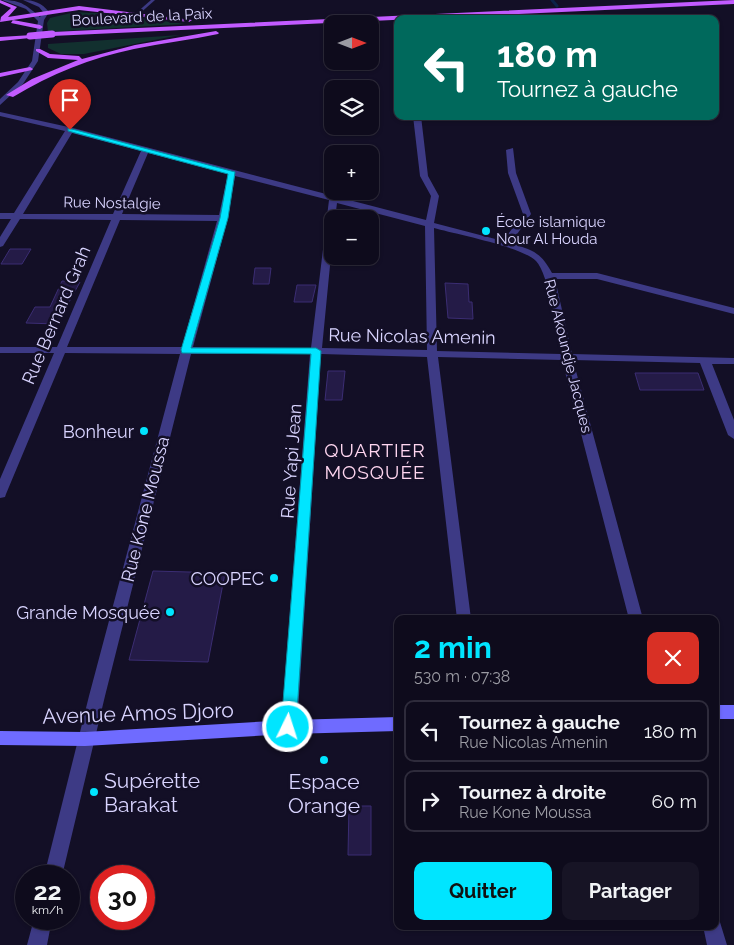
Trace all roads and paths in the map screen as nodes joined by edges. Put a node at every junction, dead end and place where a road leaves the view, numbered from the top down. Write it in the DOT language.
graph roads {
  1 [pos="0,0"];
  2 [pos="5,0"];
  3 [pos="26,0"];
  4 [pos="153,0"];
  5 [pos="734,2"];
  6 [pos="734,6"];
  7 [pos="46,12"];
  8 [pos="35,14"];
  9 [pos="136,15"];
  10 [pos="474,15"];
  11 [pos="545,15"];
  12 [pos="394,19"];
  13 [pos="0,20"];
  14 [pos="41,20"];
  15 [pos="394,22"];
  16 [pos="379,23"];
  17 [pos="324,25"];
  18 [pos="40,27"];
  19 [pos="234,27"];
  20 [pos="0,39"];
  21 [pos="30,39"];
  22 [pos="0,44"];
  23 [pos="38,50"];
  24 [pos="92,57"];
  25 [pos="30,69"];
  26 [pos="0,75"];
  27 [pos="10,95"];
  28 [pos="0,103"];
  29 [pos="0,114"];
  30 [pos="417,120"];
  31 [pos="70,130"];
  32 [pos="144,150"];
  33 [pos="510,150"];
  34 [pos="232,172"];
  35 [pos="324,197"];
  36 [pos="333,200"];
  37 [pos="337,200"];
  38 [pos="0,216"];
  39 [pos="17,216"];
  40 [pos="116,217"];
  41 [pos="224,218"];
  42 [pos="429,224"];
  43 [pos="0,244"];
  44 [pos="505,244"];
  45 [pos="549,276"];
  46 [pos="734,312"];
  47 [pos="0,350"];
  48 [pos="61,350"];
  49 [pos="186,350"];
  50 [pos="316,351"];
  51 [pos="432,354"];
  52 [pos="567,357"];
  53 [pos="734,361"];
  54 [pos="705,362"];
  55 [pos="734,435"];
  56 [pos="0,494"];
  57 [pos="464,615"];
  58 [pos="635,615"];
  59 [pos="719,712"];
  60 [pos="734,712"];
  61 [pos="394,724"];
  62 [pos="288,727"];
  63 [pos="0,738"];
  64 [pos="86,739"];
  65 [pos="56,865"];
  66 [pos="40,930"];
  67 [pos="713,930"];
  68 [pos="37,945"];
  69 [pos="717,945"];
  1 -- 13 [label="main road"];
  2 -- 8 [label="street"];
  3 -- 7 [label="street"];
  4 -- 9 [label="lane"];
  5 -- 10 [label="main road, Boulevard de la Paix"];
  6 -- 11 [label="main road"];
  7 -- 8 [label="main road"];
  7 -- 9 [label="main road"];
  7 -- 14 [label="street"];
  8 -- 13 [label="main road"];
  8 -- 14 [label="street"];
  9 -- 19 [label="main road"];
  12 -- 19 [label="main road, Boulevard de la Paix"];
  13 -- 18 [label="main road"];
  14 -- 18 [label="street"];
  15 -- 16 [label="main road"];
  17 -- 19 [label="main road, Boulevard de la Paix"];
  18 -- 23 [label="street"];
  19 -- 21 [label="main road, Boulevard de la Paix"];
  19 -- 24 [label="main road"];
  20 -- 21 [label="main road, Boulevard de la Paix"];
  21 -- 22 [label="main road, Boulevard de la Paix"];
  23 -- 24 [label="main road"];
  23 -- 25 [label="street"];
  24 -- 27 [label="main road"];
  25 -- 26 [label="main road"];
  25 -- 27 [label="street"];
  27 -- 28 [label="street"];
  29 -- 31 [label="street, Rue Akoundje Jacques"];
  30 -- 42 [label="street"];
  31 -- 32 [label="street, Rue Akoundje Jacques"];
  31 -- 39 [label="street"];
  32 -- 34 [label="street, Rue Akoundje Jacques"];
  32 -- 40 [label="street, Rue Bernard Grah"];
  33 -- 44 [label="street"];
  34 -- 35 [label="street, Rue Akoundje Jacques"];
  34 -- 41 [label="street, Rue Kone Moussa"];
  36 -- 50 [label="street, Rue Yapi Jean"];
  37 -- 42 [label="street, Rue Akoundje Jacques"];
  38 -- 39 [label="street, Rue Nostalgie"];
  39 -- 40 [label="street, Rue Nostalgie"];
  39 -- 43 [label="street"];
  40 -- 41 [label="street, Rue Nostalgie"];
  40 -- 48 [label="street, Rue Bernard Grah"];
  41 -- 49 [label="street, Rue Kone Moussa"];
  42 -- 44 [label="street, Rue Akoundje Jacques"];
  42 -- 51 [label="street"];
  44 -- 45 [label="street, Rue Akoundje Jacques"];
  45 -- 46 [label="street"];
  45 -- 52 [label="street, Rue Akoundje Jacques"];
  47 -- 48 [label="street, Rue Nicolas Amenin"];
  48 -- 49 [label="street, Rue Nicolas Amenin"];
  48 -- 56 [label="street, Rue Bernard Grah"];
  49 -- 50 [label="street, Rue Nicolas Amenin"];
  49 -- 64 [label="street, Rue Kone Moussa"];
  50 -- 51 [label="street, Rue Nicolas Amenin"];
  50 -- 62 [label="street, Rue Yapi Jean"];
  51 -- 52 [label="street, Rue Nicolas Amenin"];
  51 -- 57 [label="street"];
  52 -- 54 [label="street, Rue Nicolas Amenin"];
  52 -- 58 [label="street, Rue Akoundje Jacques"];
  53 -- 54 [label="street, Rue Nicolas Amenin"];
  54 -- 55 [label="street"];
  59 -- 60 [label="street"];
  61 -- 62 [label="street, Avenue Amos Djoro"];
  62 -- 64 [label="street, Avenue Amos Djoro"];
  63 -- 64 [label="street, Avenue Amos Djoro"];
  64 -- 65 [label="street, Rue Kone Moussa"];
  66 -- 68 [label="street"];
  67 -- 69 [label="street"];
}
